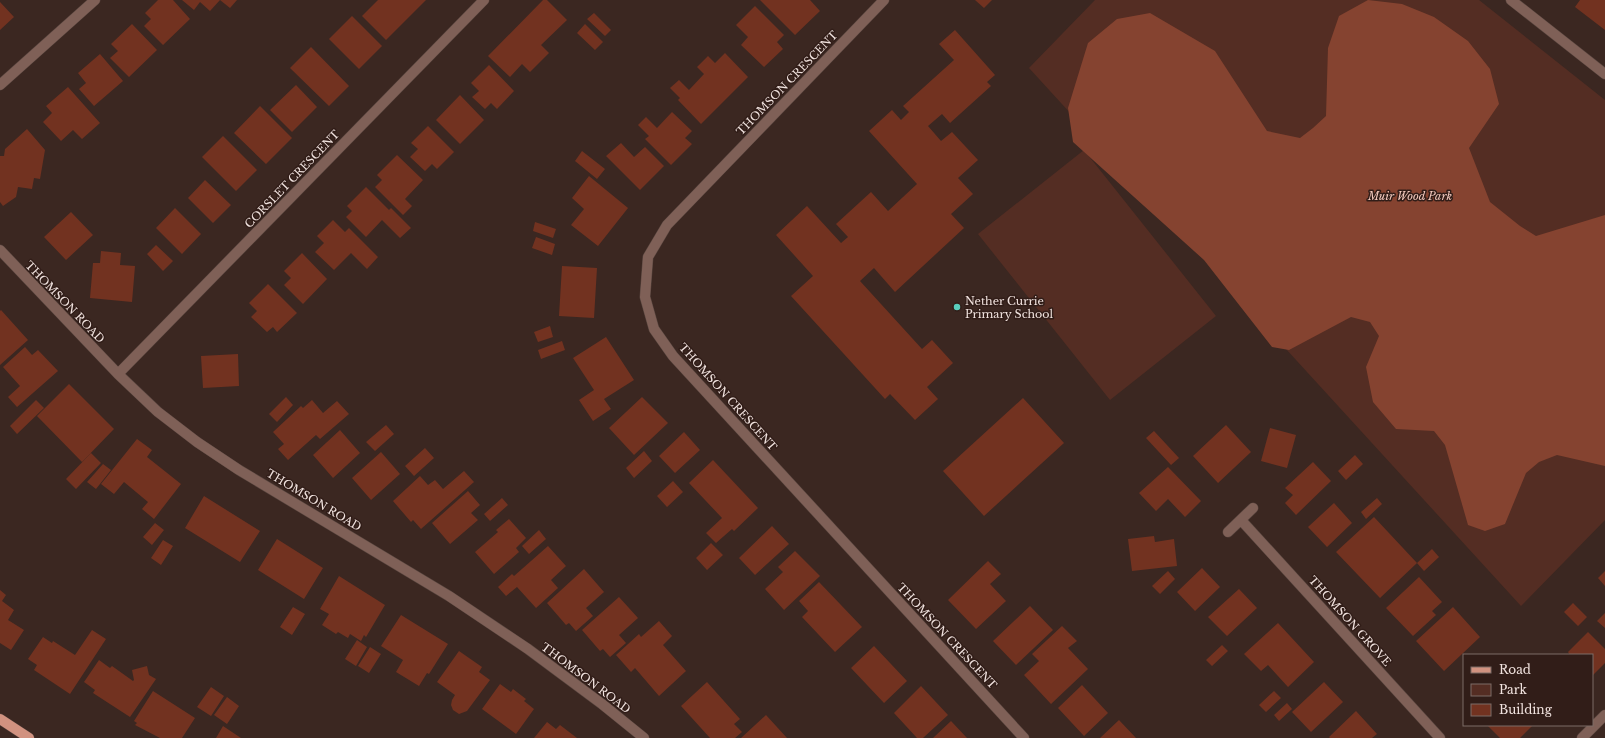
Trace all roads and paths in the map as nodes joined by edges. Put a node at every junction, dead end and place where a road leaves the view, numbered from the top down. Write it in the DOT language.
graph roads {
  1 [pos="94,0"];
  2 [pos="484,0"];
  3 [pos="884,0"];
  4 [pos="1511,0"];
  5 [pos="1605,74"];
  6 [pos="0,85"];
  7 [pos="0,250"];
  8 [pos="118,374"];
  9 [pos="1253,508"];
  10 [pos="1241,520"];
  11 [pos="1228,532"];
  12 [pos="1605,715"];
  13 [pos="0,719"];
  14 [pos="29,738"];
  15 [pos="644,738"];
  16 [pos="1024,738"];
  17 [pos="1440,738"];
  18 [pos="1582,738"];
  1 -- 6 [label="street"];
  2 -- 8 [label="street, CORSLET CRESCENT"];
  3 -- 16 [label="street, THOMSON CRESCENT"];
  4 -- 5 [label="street"];
  7 -- 8 [label="street, THOMSON ROAD"];
  8 -- 15 [label="street, THOMSON ROAD"];
  9 -- 10 [label="street"];
  10 -- 11 [label="street"];
  10 -- 17 [label="street, THOMSON GROVE"];
  12 -- 18 [label="street"];
  13 -- 14 [label="main road"];
}
